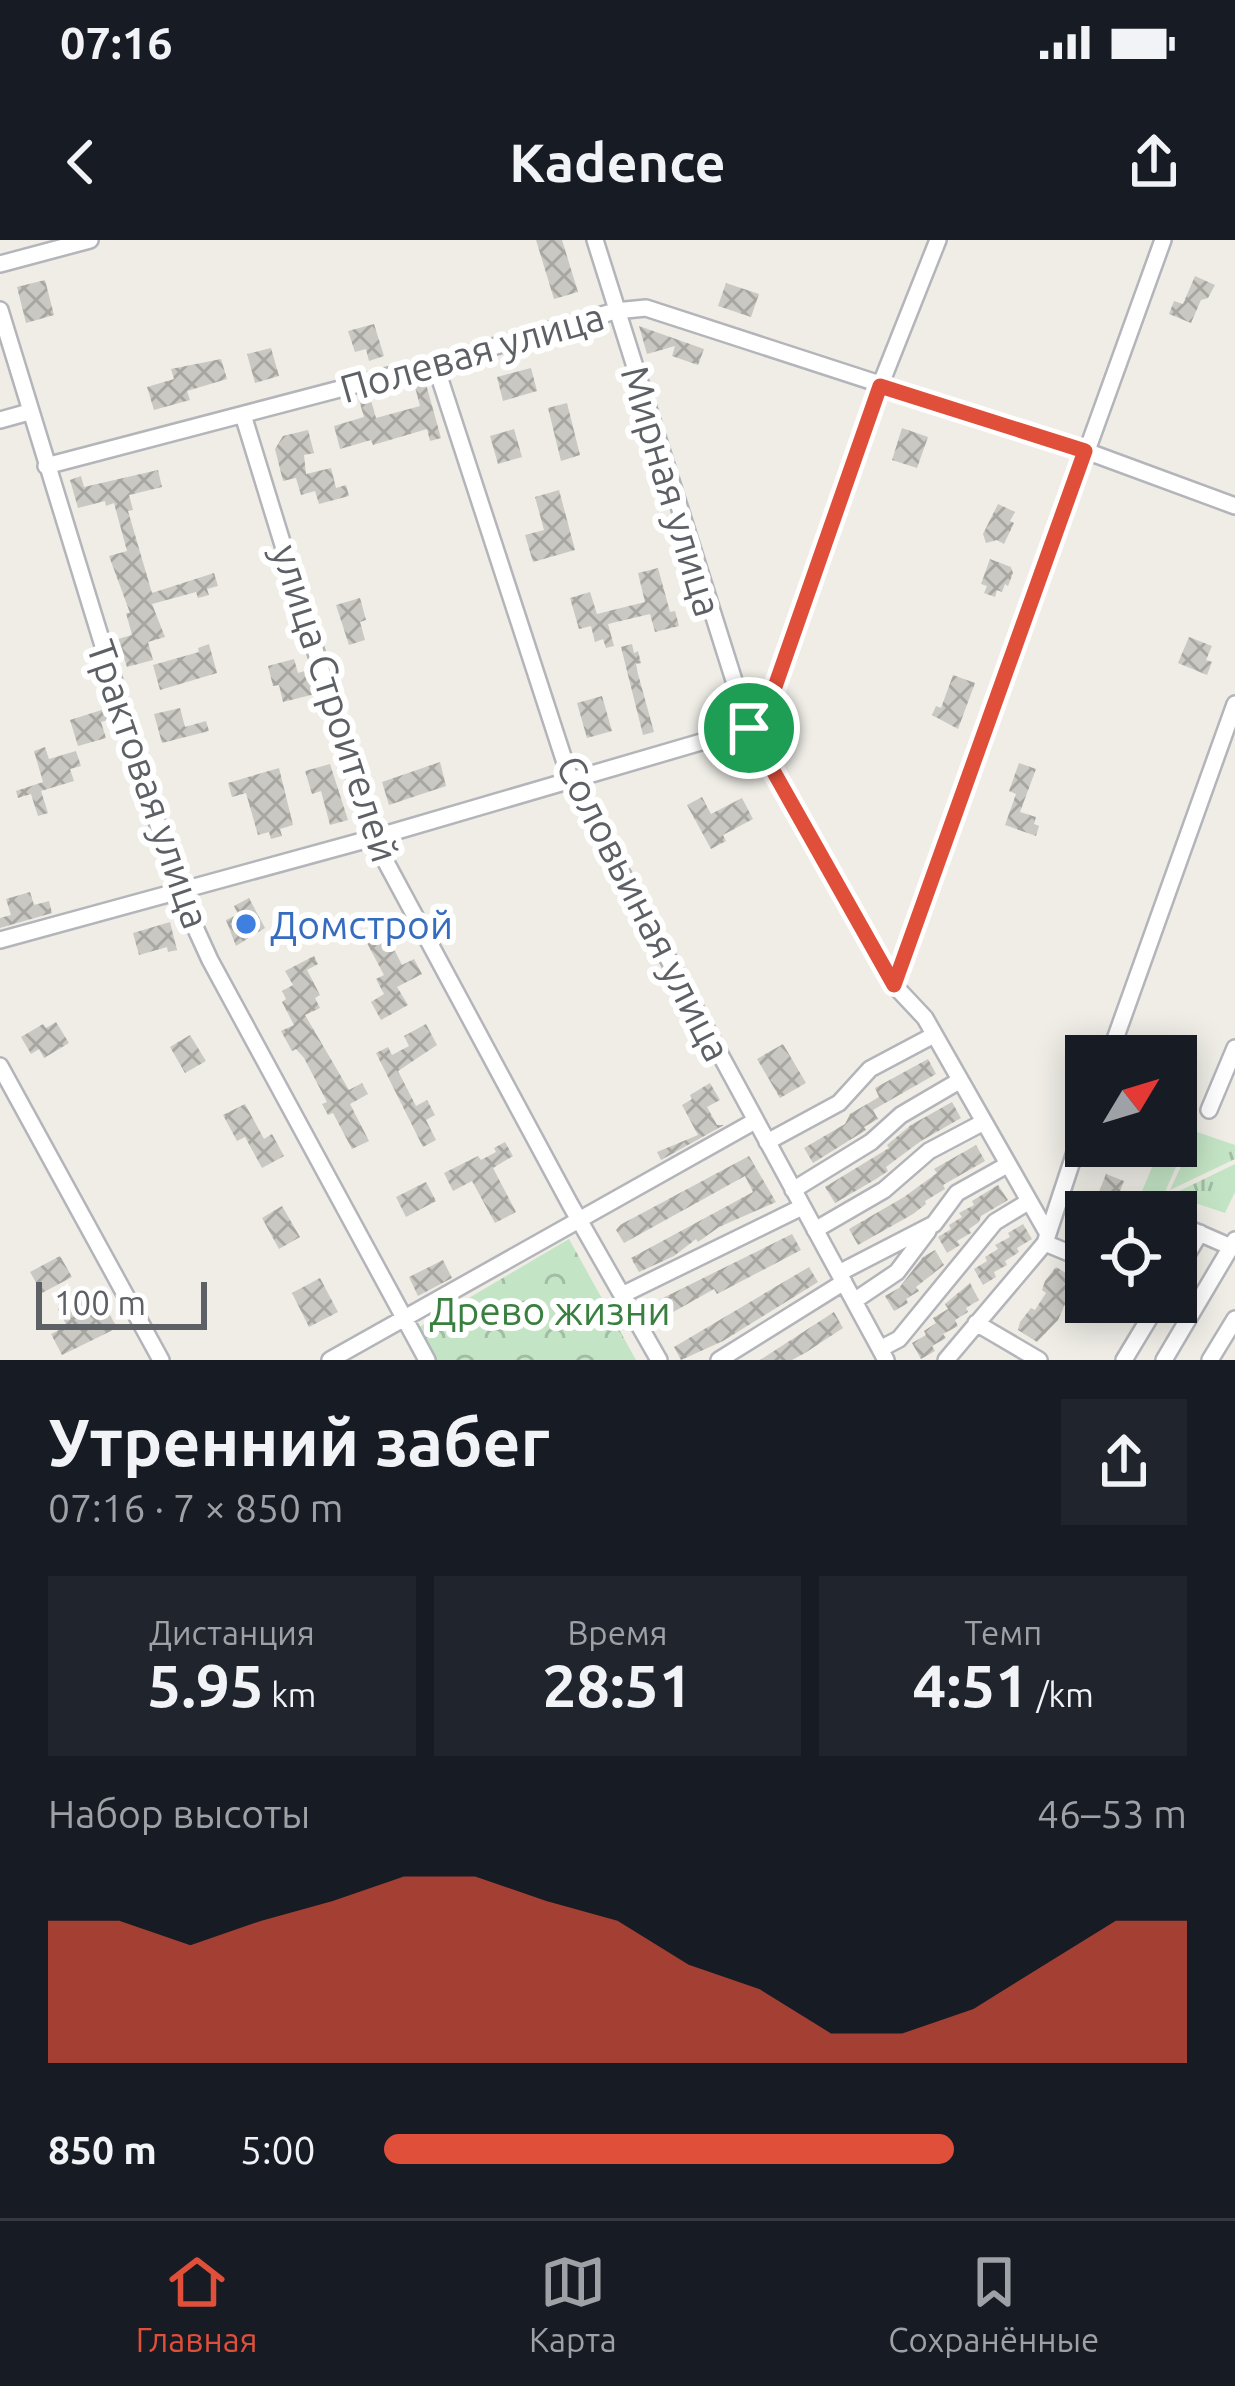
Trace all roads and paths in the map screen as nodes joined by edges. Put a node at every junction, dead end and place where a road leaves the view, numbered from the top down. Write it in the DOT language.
graph roads {
  1 [pos="90,240"];
  2 [pos="595,240"];
  3 [pos="938,240"];
  4 [pos="1163,240"];
  5 [pos="0,264"];
  6 [pos="0,310"];
  7 [pos="615,311"];
  8 [pos="435,364"];
  9 [pos="880,386"];
  10 [pos="29,412"];
  11 [pos="243,415"];
  12 [pos="0,420"];
  13 [pos="1085,451"];
  14 [pos="46,466"];
  15 [pos="1235,506"];
  16 [pos="1235,704"];
  17 [pos="749,728"];
  18 [pos="570,778"];
  19 [pos="373,838"];
  20 [pos="178,890"];
  21 [pos="0,940"];
  22 [pos="894,985"];
  23 [pos="934,1034"];
  24 [pos="1117,1035"];
  25 [pos="1235,1048"];
  26 [pos="0,1066"];
  27 [pos="959,1081"];
  28 [pos="1209,1110"];
  29 [pos="755,1121"];
  30 [pos="982,1123"];
  31 [pos="766,1142"];
  32 [pos="1007,1166"];
  33 [pos="1070,1167"];
  34 [pos="793,1190"];
  35 [pos="1028,1202"];
  36 [pos="802,1207"];
  37 [pos="579,1220"];
  38 [pos="934,1224"];
  39 [pos="815,1230"];
  40 [pos="1197,1232"];
  41 [pos="1200,1233"];
  42 [pos="1046,1238"];
  43 [pos="1197,1238"];
  44 [pos="1233,1243"];
  45 [pos="1065,1248"];
  46 [pos="841,1278"];
  47 [pos="622,1295"];
  48 [pos="854,1301"];
  49 [pos="1235,1319"];
  50 [pos="404,1320"];
  51 [pos="976,1323"];
  52 [pos="1146,1323"];
  53 [pos="760,1338"];
  54 [pos="883,1354"];
  55 [pos="160,1360"];
  56 [pos="330,1360"];
  57 [pos="427,1360"];
  58 [pos="659,1360"];
  59 [pos="719,1360"];
  60 [pos="739,1360"];
  61 [pos="946,1360"];
  62 [pos="1039,1360"];
  63 [pos="1124,1360"];
  64 [pos="1164,1360"];
  65 [pos="1210,1360"];
  1 -- 5 [label="street"];
  2 -- 7 [label="street, Мирная улица"];
  3 -- 9 [label="street"];
  4 -- 13 [label="street"];
  6 -- 10 [label="street, Трактовая улица"];
  7 -- 8 [label="street, Полевая улица"];
  7 -- 9 [label="street, Полевая улица"];
  7 -- 17 [label="street, Мирная улица"];
  8 -- 11 [label="street, Полевая улица"];
  8 -- 18 [label="street, Соловьиная улица"];
  9 -- 13 [label="street, Полевая улица"];
  9 -- 17 [label="street"];
  10 -- 12 [label="street"];
  10 -- 14 [label="street, Трактовая улица"];
  11 -- 14 [label="street, Полевая улица"];
  11 -- 19 [label="street, улица Строителей"];
  13 -- 15 [label="street, Полевая улица"];
  13 -- 22 [label="street"];
  14 -- 20 [label="street, Трактовая улица"];
  16 -- 24 [label="street"];
  17 -- 18 [label="street"];
  17 -- 22 [label="street, Мирная улица"];
  18 -- 19 [label="street"];
  18 -- 29 [label="street, Соловьиная улица"];
  19 -- 20 [label="street"];
  19 -- 37 [label="street, улица Строителей"];
  20 -- 21 [label="street"];
  20 -- 50 [label="street, Трактовая улица"];
  22 -- 23 [label="street, Мирная улица"];
  23 -- 27 [label="street, Мирная улица"];
  23 -- 31 [label="street"];
  25 -- 28 [label="street"];
  26 -- 55 [label="street"];
  27 -- 30 [label="street, Мирная улица"];
  27 -- 34 [label="street"];
  29 -- 31 [label="street, Соловьиная улица"];
  29 -- 37 [label="street"];
  30 -- 32 [label="street, Мирная улица"];
  30 -- 39 [label="street"];
  31 -- 34 [label="street, Соловьиная улица"];
  32 -- 35 [label="street, Мирная улица"];
  32 -- 38 [label="street"];
  33 -- 42 [label="street"];
  34 -- 36 [label="street, Соловьиная улица"];
  35 -- 42 [label="street, Мирная улица"];
  35 -- 54 [label="street"];
  36 -- 39 [label="street, Соловьиная улица"];
  36 -- 47 [label="street"];
  37 -- 47 [label="street, улица Строителей"];
  37 -- 50 [label="street"];
  38 -- 46 [label="street"];
  38 -- 48 [label="street"];
  39 -- 46 [label="street, Соловьиная улица"];
  40 -- 41 [label="street"];
  41 -- 43 [label="street"];
  41 -- 44 [label="street"];
  42 -- 45 [label="street"];
  42 -- 51 [label="street"];
  44 -- 64 [label="street"];
  46 -- 48 [label="street, Соловьиная улица"];
  46 -- 53 [label="street"];
  47 -- 58 [label="street, улица Строителей"];
  48 -- 54 [label="street, Соловьиная улица"];
  49 -- 65 [label="street"];
  50 -- 56 [label="street"];
  50 -- 57 [label="street, Трактовая улица"];
  51 -- 61 [label="street"];
  51 -- 62 [label="street"];
  52 -- 63 [label="street"];
  53 -- 59 [label="street"];
  53 -- 60 [label="street"];
}
